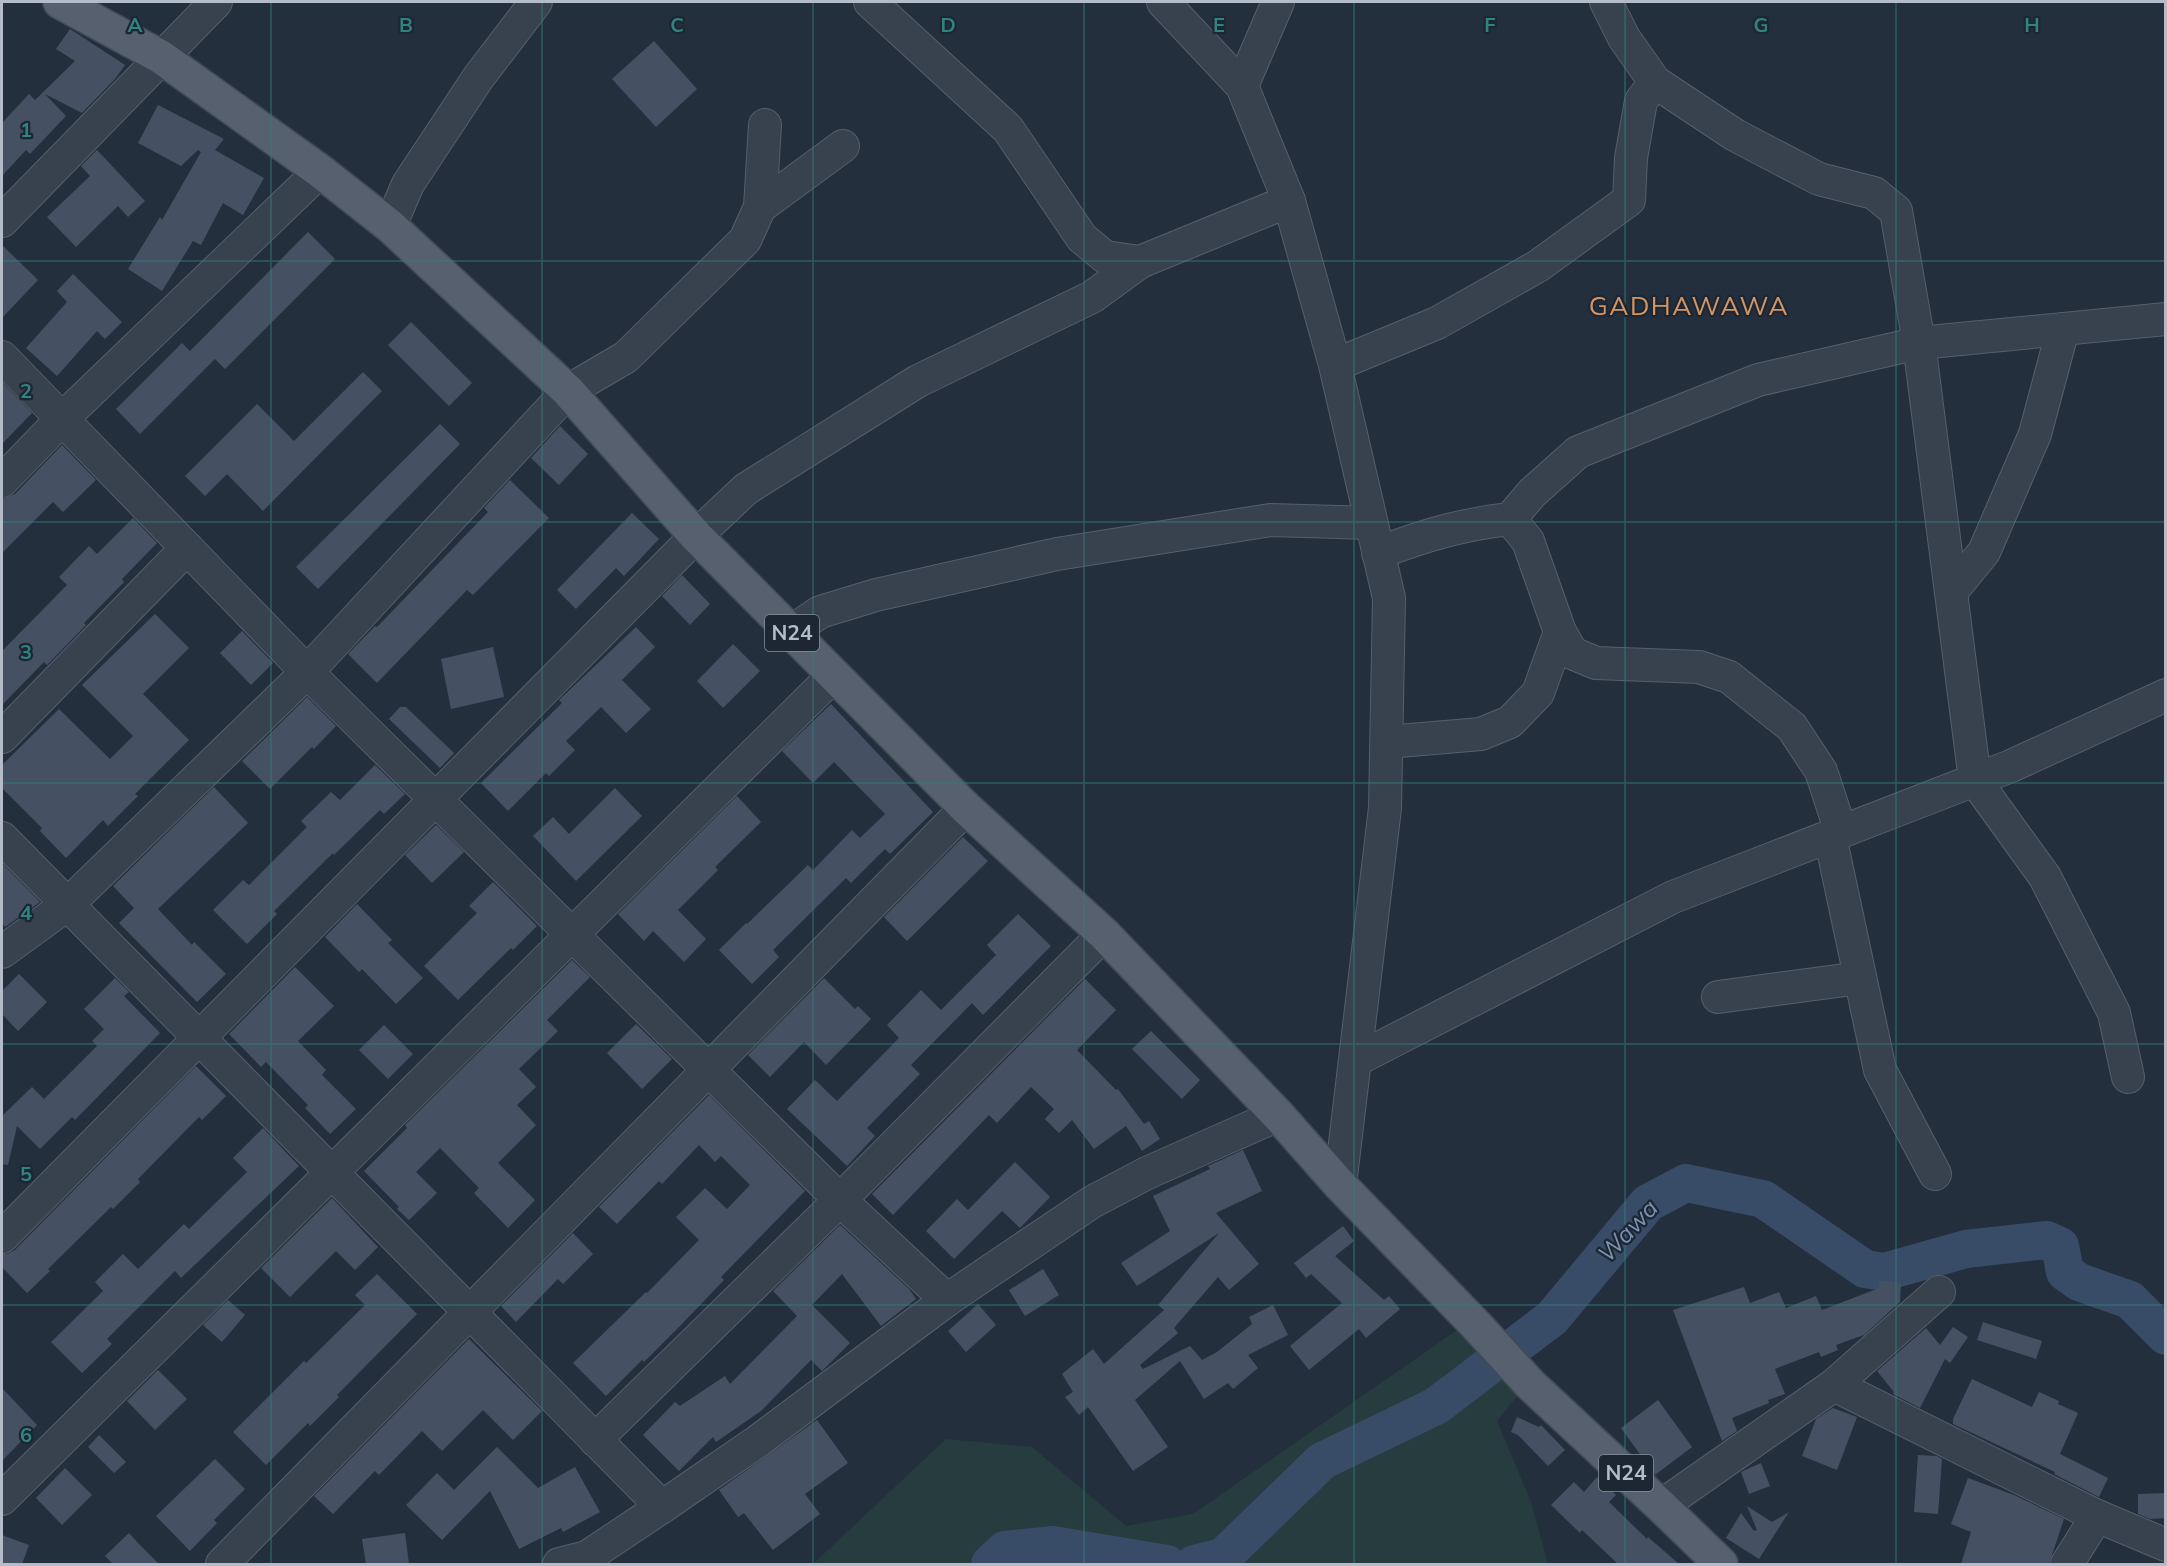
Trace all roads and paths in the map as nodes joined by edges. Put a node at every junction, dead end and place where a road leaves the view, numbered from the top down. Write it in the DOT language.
graph roads {
  1 [pos="60,2"];
  2 [pos="216,2"];
  3 [pos="536,2"];
  4 [pos="870,2"];
  5 [pos="1163,2"];
  6 [pos="1278,2"];
  7 [pos="1606,2"];
  8 [pos="161,57"];
  9 [pos="1655,82"];
  10 [pos="1242,86"];
  11 [pos="765,125"];
  12 [pos="843,146"];
  13 [pos="320,171"];
  14 [pos="1289,201"];
  15 [pos="760,207"];
  16 [pos="2,221"];
  17 [pos="390,226"];
  18 [pos="1140,262"];
  19 [pos="2166,319"];
  20 [pos="2064,329"];
  21 [pos="1919,344"];
  22 [pos="2,357"];
  23 [pos="1335,365"];
  24 [pos="568,391"];
  25 [pos="62,419"];
  26 [pos="2,482"];
  27 [pos="1510,519"];
  28 [pos="696,536"];
  29 [pos="1375,538"];
  30 [pos="187,548"];
  31 [pos="1952,591"];
  32 [pos="792,632"];
  33 [pos="1560,632"];
  34 [pos="307,672"];
  35 [pos="834,675"];
  36 [pos="2166,695"];
  37 [pos="2,737"];
  38 [pos="1387,742"];
  39 [pos="1976,780"];
  40 [pos="436,800"];
  41 [pos="966,808"];
  42 [pos="1835,834"];
  43 [pos="2,838"];
  44 [pos="68,904"];
  45 [pos="572,934"];
  46 [pos="1104,934"];
  47 [pos="2,952"];
  48 [pos="1860,978"];
  49 [pos="1718,997"];
  50 [pos="199,1038"];
  51 [pos="1356,1060"];
  52 [pos="709,1070"];
  53 [pos="2128,1077"];
  54 [pos="1278,1116"];
  55 [pos="332,1172"];
  56 [pos="1935,1174"];
  57 [pos="1340,1185"];
  58 [pos="840,1200"];
  59 [pos="2,1238"];
  60 [pos="1939,1292"];
  61 [pos="947,1300"];
  62 [pos="470,1312"];
  63 [pos="1834,1385"];
  64 [pos="595,1440"];
  65 [pos="2,1499"];
  66 [pos="1661,1506"];
  67 [pos="662,1507"];
  68 [pos="2097,1516"];
  69 [pos="2166,1545"];
  70 [pos="578,1562"];
  71 [pos="222,1564"];
  72 [pos="1721,1564"];
  73 [pos="2067,1564"];
  1 -- 8 [label="main road, N24"];
  2 -- 8 [label="street"];
  3 -- 17 [label="street"];
  4 -- 18 [label="street"];
  5 -- 10 [label="street"];
  6 -- 10 [label="street"];
  7 -- 9 [label="street"];
  8 -- 13 [label="main road, N24"];
  8 -- 16 [label="street"];
  9 -- 21 [label="street"];
  9 -- 23 [label="street"];
  10 -- 14 [label="street"];
  11 -- 15 [label="street"];
  12 -- 15 [label="street"];
  13 -- 17 [label="main road, N24"];
  13 -- 25 [label="street"];
  14 -- 18 [label="street"];
  14 -- 23 [label="street"];
  15 -- 24 [label="street"];
  17 -- 24 [label="main road, N24"];
  18 -- 28 [label="street"];
  19 -- 20 [label="street"];
  20 -- 21 [label="street"];
  20 -- 31 [label="street"];
  21 -- 27 [label="street"];
  21 -- 31 [label="street"];
  22 -- 25 [label="street"];
  23 -- 29 [label="street"];
  24 -- 28 [label="main road, N24"];
  24 -- 34 [label="street"];
  25 -- 26 [label="street"];
  25 -- 30 [label="street"];
  27 -- 29 [label="street"];
  27 -- 33 [label="street"];
  28 -- 32 [label="main road, N24"];
  28 -- 40 [label="street"];
  29 -- 32 [label="street"];
  29 -- 38 [label="street"];
  30 -- 34 [label="street"];
  30 -- 37 [label="street"];
  31 -- 39 [label="street"];
  32 -- 35 [label="main road, N24"];
  33 -- 38 [label="street"];
  33 -- 42 [label="street"];
  34 -- 40 [label="street"];
  34 -- 44 [label="street"];
  35 -- 41 [label="main road, N24"];
  35 -- 45 [label="street"];
  36 -- 39 [label="street"];
  38 -- 51 [label="street"];
  39 -- 42 [label="street"];
  39 -- 53 [label="street"];
  40 -- 45 [label="street"];
  40 -- 50 [label="street"];
  41 -- 46 [label="main road, N24"];
  41 -- 52 [label="street"];
  42 -- 48 [label="street"];
  42 -- 51 [label="street"];
  43 -- 44 [label="street"];
  44 -- 47 [label="street"];
  44 -- 50 [label="street"];
  45 -- 52 [label="street"];
  45 -- 55 [label="street"];
  46 -- 54 [label="main road, N24"];
  46 -- 58 [label="street"];
  48 -- 49 [label="street"];
  48 -- 56 [label="street"];
  50 -- 55 [label="street"];
  50 -- 59 [label="street"];
  51 -- 57 [label="street"];
  52 -- 58 [label="street"];
  52 -- 62 [label="street"];
  54 -- 57 [label="main road, N24"];
  54 -- 61 [label="street"];
  55 -- 62 [label="street"];
  55 -- 65 [label="street"];
  57 -- 66 [label="main road, N24"];
  58 -- 61 [label="street"];
  58 -- 64 [label="street"];
  60 -- 63 [label="street"];
  61 -- 67 [label="street"];
  62 -- 64 [label="street"];
  62 -- 71 [label="street"];
  63 -- 66 [label="street"];
  63 -- 68 [label="street"];
  64 -- 67 [label="street"];
  66 -- 72 [label="main road, N24"];
  67 -- 70 [label="street"];
  68 -- 69 [label="street"];
  68 -- 73 [label="street"];
}
